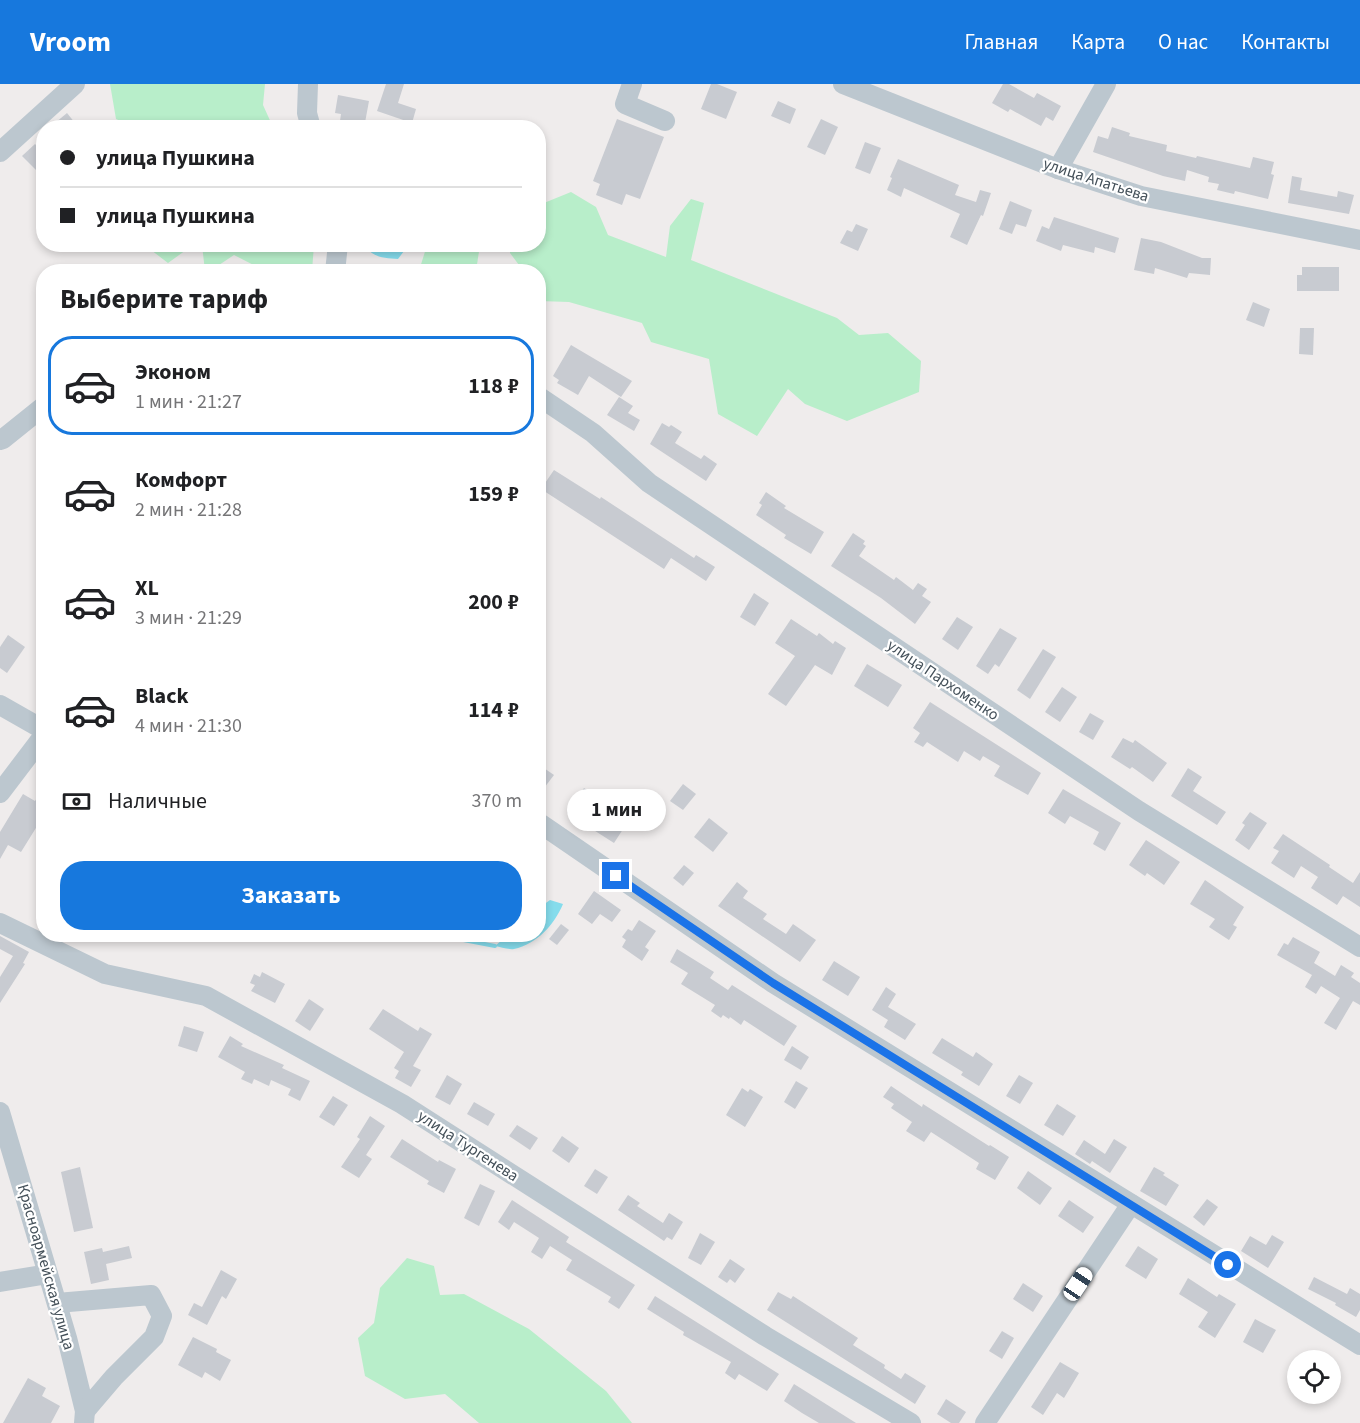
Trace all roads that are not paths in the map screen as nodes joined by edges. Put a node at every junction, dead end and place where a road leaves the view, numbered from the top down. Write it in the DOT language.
graph roads {
  1 [pos="75,84"];
  2 [pos="308,84"];
  3 [pos="632,84"];
  4 [pos="843,84"];
  5 [pos="1106,84"];
  6 [pos="310,120"];
  7 [pos="666,121"];
  8 [pos="0,152"];
  9 [pos="1058,169"];
  10 [pos="1360,240"];
  11 [pos="546,401"];
  12 [pos="36,412"];
  13 [pos="0,440"];
  14 [pos="0,705"];
  15 [pos="36,727"];
  16 [pos="36,743"];
  17 [pos="0,793"];
  18 [pos="546,827"];
  19 [pos="0,923"];
  20 [pos="36,940"];
  21 [pos="39,942"];
  22 [pos="1360,947"];
  23 [pos="0,1113"];
  24 [pos="1131,1204"];
  25 [pos="48,1274"];
  26 [pos="0,1282"];
  27 [pos="57,1304"];
  28 [pos="1360,1345"];
  29 [pos="84,1417"];
  30 [pos="910,1423"];
  31 [pos="985,1423"];
  1 -- 8 [label="street"];
  2 -- 6 [label="street"];
  3 -- 7 [label="street"];
  4 -- 9 [label="street, улица Апатьева"];
  5 -- 9 [label="street"];
  9 -- 10 [label="street, улица Апатьева"];
  11 -- 22 [label="street, улица Пархоменко"];
  12 -- 13 [label="street"];
  14 -- 15 [label="street"];
  16 -- 17 [label="street"];
  18 -- 24 [label="street"];
  19 -- 20 [label="street, улица Тургенева"];
  21 -- 30 [label="street, улица Тургенева"];
  23 -- 25 [label="street, Красноармейская улица"];
  24 -- 28 [label="street"];
  24 -- 31 [label="street"];
  25 -- 26 [label="street"];
  25 -- 27 [label="street, Красноармейская улица"];
  27 -- 29 [label="street, Красноармейская улица"];
  27 -- 29 [label="street"];
}
